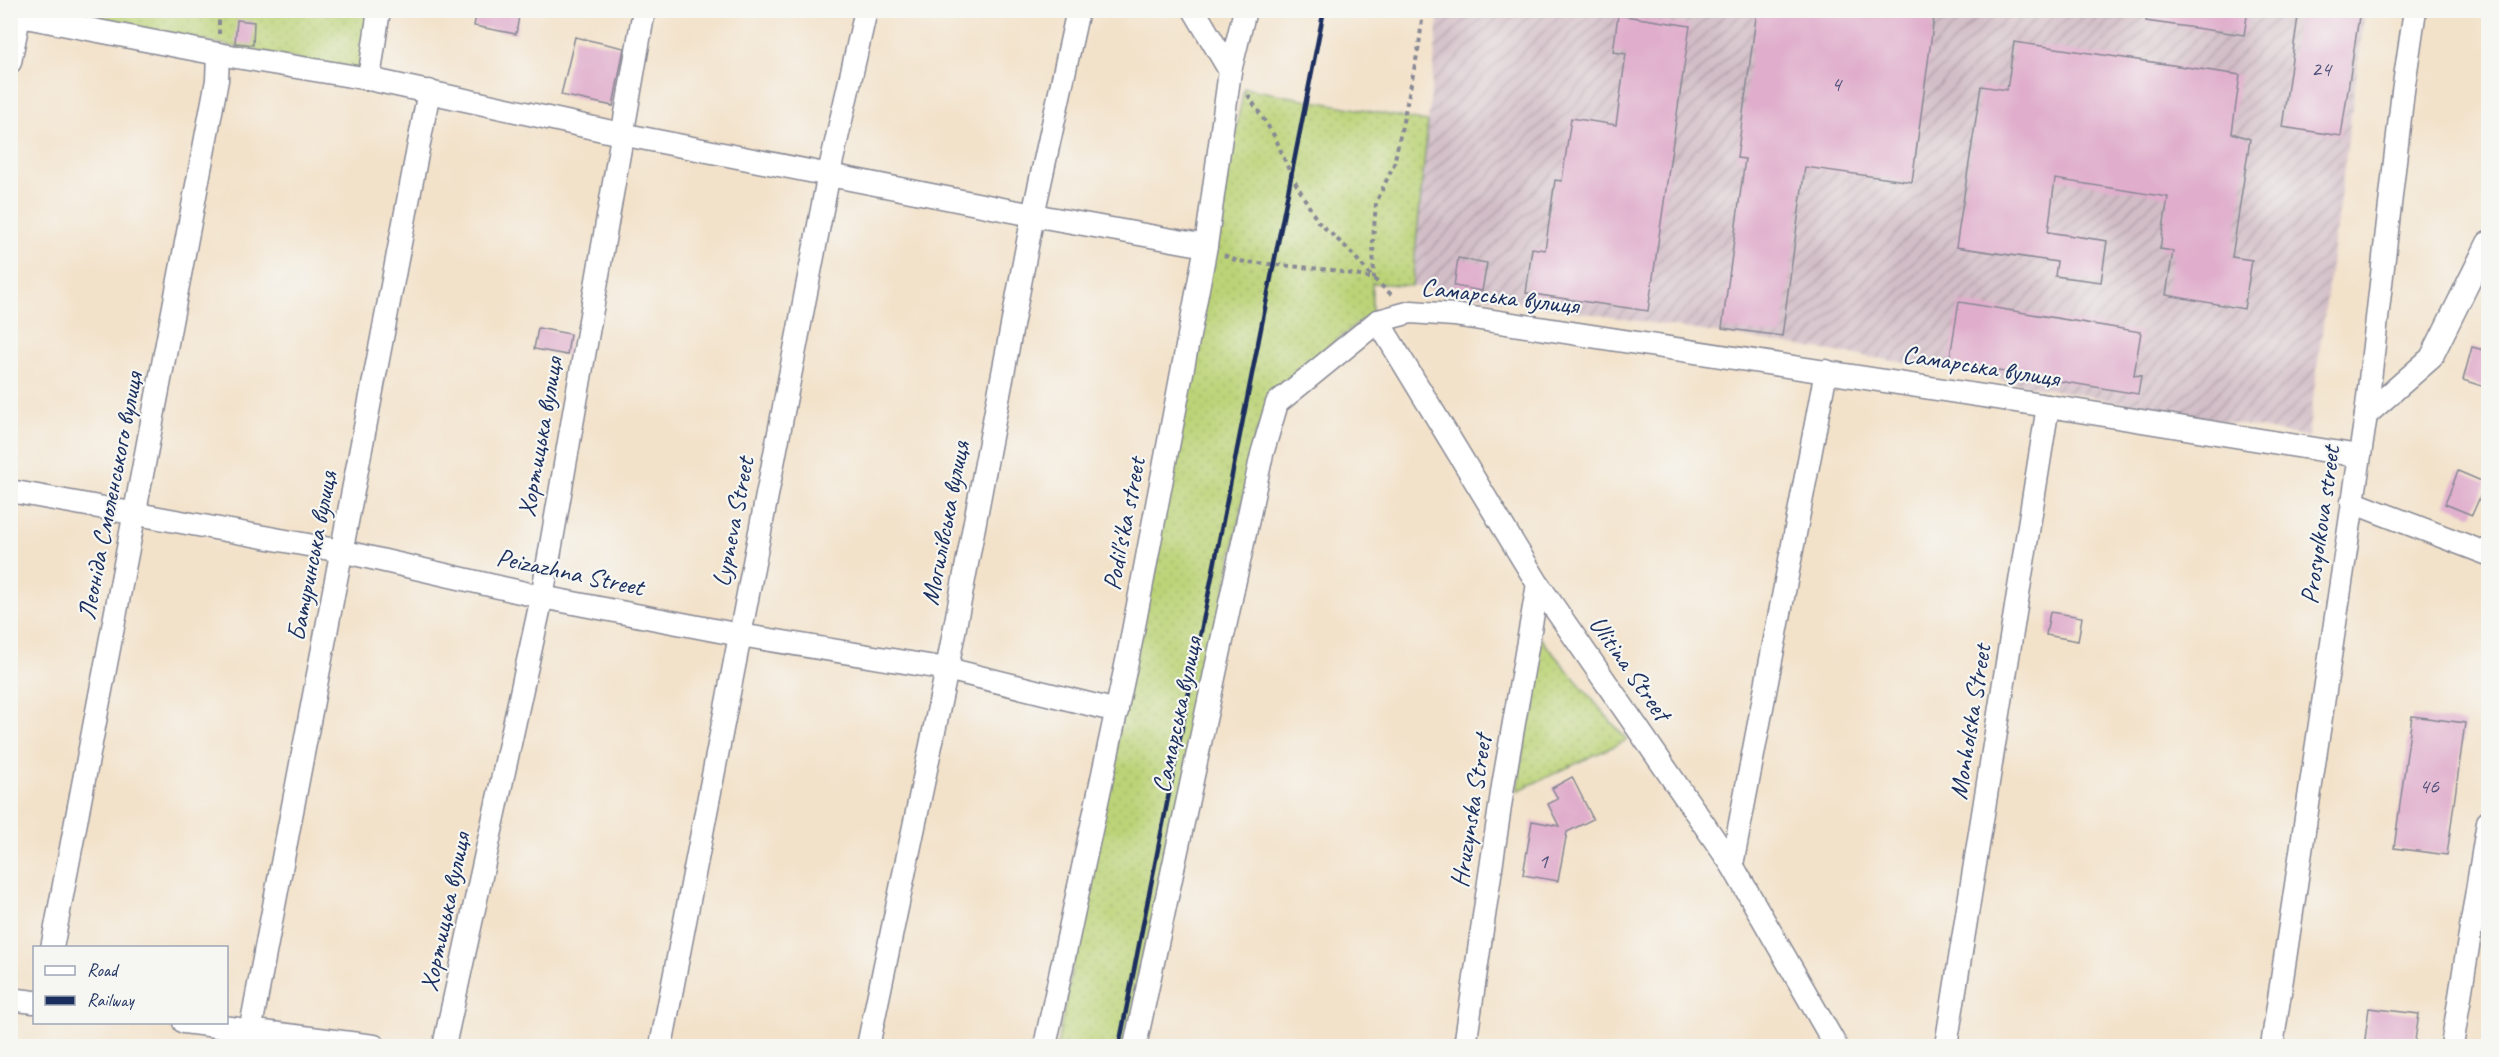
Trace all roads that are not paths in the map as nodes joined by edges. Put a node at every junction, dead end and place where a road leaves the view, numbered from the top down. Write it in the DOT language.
graph roads {
  1 [pos="379,10"];
  2 [pos="644,10"];
  3 [pos="866,10"];
  4 [pos="1078,10"];
  5 [pos="1194,10"];
  6 [pos="1245,10"];
  7 [pos="2415,10"];
  8 [pos="17,14"];
  9 [pos="218,54"];
  10 [pos="10,63"];
  11 [pos="1230,71"];
  12 [pos="369,79"];
  13 [pos="429,91"];
  14 [pos="621,134"];
  15 [pos="829,173"];
  16 [pos="1033,215"];
  17 [pos="2488,243"];
  18 [pos="1206,246"];
  19 [pos="1378,321"];
  20 [pos="1826,371"];
  21 [pos="2048,406"];
  22 [pos="2366,415"];
  23 [pos="2359,456"];
  24 [pos="10,491"];
  25 [pos="2352,502"];
  26 [pos="136,513"];
  27 [pos="341,551"];
  28 [pos="2488,554"];
  29 [pos="1538,584"];
  30 [pos="542,597"];
  31 [pos="740,635"];
  32 [pos="947,669"];
  33 [pos="1117,711"];
  34 [pos="2488,822"];
  35 [pos="1732,865"];
  36 [pos="52,946"];
  37 [pos="10,999"];
  38 [pos="33,1002"];
  39 [pos="191,1024"];
  40 [pos="250,1032"];
  41 [pos="374,1047"];
  42 [pos="444,1047"];
  43 [pos="661,1047"];
  44 [pos="868,1047"];
  45 [pos="1045,1047"];
  46 [pos="1135,1047"];
  47 [pos="1466,1047"];
  48 [pos="1836,1047"];
  49 [pos="1946,1047"];
  50 [pos="2272,1047"];
  51 [pos="2452,1047"];
  1 -- 12 [label="street"];
  2 -- 14 [label="street, Хортицька вулиця"];
  3 -- 15 [label="street, Lypneva Street"];
  4 -- 16 [label="street, Могилівська вулиця"];
  5 -- 11 [label="street"];
  6 -- 11 [label="street, Podil's'ka street"];
  7 -- 22 [label="street, Prosyolkova street"];
  8 -- 9 [label="street"];
  8 -- 10 [label="street"];
  9 -- 12 [label="street"];
  9 -- 26 [label="street, Леоніда Смоленського вулиця"];
  11 -- 18 [label="street, Podil's'ka street"];
  12 -- 13 [label="street"];
  13 -- 14 [label="street"];
  13 -- 27 [label="street, Батуринська вулиця"];
  14 -- 15 [label="street"];
  14 -- 30 [label="street, Хортицька вулиця"];
  15 -- 16 [label="street"];
  15 -- 31 [label="street, Lypneva Street"];
  16 -- 18 [label="street"];
  16 -- 32 [label="street, Могилівська вулиця"];
  17 -- 22 [label="street"];
  18 -- 33 [label="street, Podil's'ka street"];
  19 -- 20 [label="street, Самарська вулиця"];
  19 -- 29 [label="street, Ulitina Street"];
  19 -- 46 [label="street, Самарська вулиця"];
  20 -- 21 [label="street, Самарська вулиця"];
  20 -- 35 [label="street"];
  21 -- 23 [label="street, Самарська вулиця"];
  21 -- 49 [label="street, Monholska Street"];
  22 -- 23 [label="street, Prosyolkova street"];
  23 -- 25 [label="street, Prosyolkova street"];
  24 -- 26 [label="street, Peizazhna Street"];
  25 -- 28 [label="street"];
  25 -- 50 [label="street, Prosyolkova street"];
  26 -- 27 [label="street, Peizazhna Street"];
  26 -- 36 [label="street, Леоніда Смоленського вулиця"];
  27 -- 30 [label="street, Peizazhna Street"];
  27 -- 40 [label="street, Батуринська вулиця"];
  29 -- 35 [label="street, Ulitina Street"];
  29 -- 47 [label="street, Hruzynska Street"];
  30 -- 31 [label="street, Peizazhna Street"];
  30 -- 42 [label="street, Хортицька вулиця"];
  31 -- 32 [label="street, Peizazhna Street"];
  31 -- 43 [label="street, Lypneva Street"];
  32 -- 33 [label="street, Peizazhna Street"];
  32 -- 44 [label="street, Могилівська вулиця"];
  33 -- 45 [label="street, Podil's'ka street"];
  34 -- 51 [label="street"];
  35 -- 48 [label="street, Ulitina Street"];
  37 -- 38 [label="street"];
  39 -- 40 [label="street"];
  40 -- 41 [label="street"];
}
